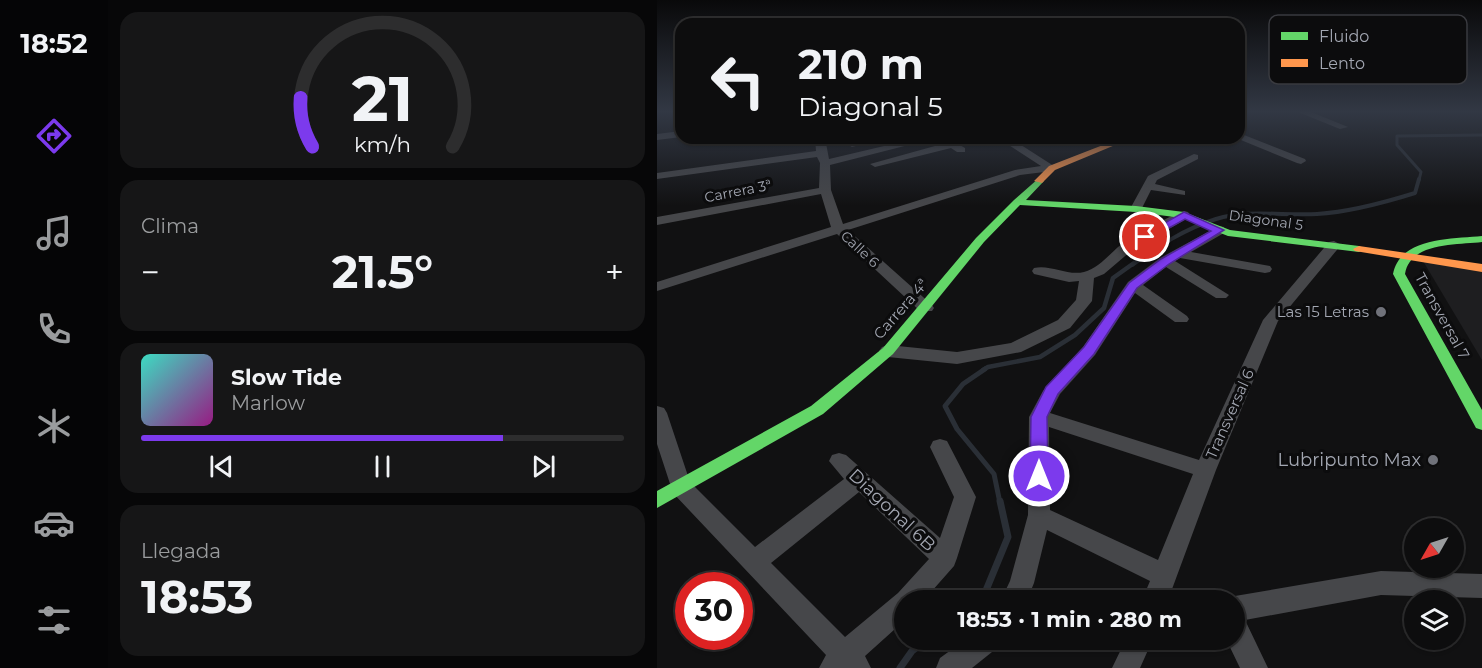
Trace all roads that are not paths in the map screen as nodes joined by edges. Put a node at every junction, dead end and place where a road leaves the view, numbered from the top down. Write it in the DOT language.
graph roads {
  1 [pos="1256,143"];
  2 [pos="821,144"];
  3 [pos="906,144"];
  4 [pos="1013,144"];
  5 [pos="1098,144"];
  6 [pos="902,145"];
  7 [pos="961,150"];
  8 [pos="914,154"];
  9 [pos="1194,157"];
  10 [pos="823,158"];
  11 [pos="1301,162"];
  12 [pos="1051,168"];
  13 [pos="882,170"];
  14 [pos="657,176"];
  15 [pos="1147,186"];
  16 [pos="825,190"];
  17 [pos="1181,193"];
  18 [pos="1017,202"];
  19 [pos="1136,209"];
  20 [pos="657,221"];
  21 [pos="1202,223"];
  22 [pos="838,228"];
  23 [pos="1482,239"];
  24 [pos="1334,245"];
  25 [pos="1405,255"];
  26 [pos="1172,258"];
  27 [pos="1482,268"];
  28 [pos="1265,269"];
  29 [pos="1039,271"];
  30 [pos="1087,276"];
  31 [pos="1133,285"];
  32 [pos="657,287"];
  33 [pos="1221,295"];
  34 [pos="926,308"];
  35 [pos="1181,320"];
  36 [pos="888,351"];
  37 [pos="657,413"];
  38 [pos="1039,417"];
  39 [pos="1482,424"];
  40 [pos="941,447"];
  41 [pos="839,461"];
  42 [pos="1205,470"];
  43 [pos="860,479"];
  44 [pos="681,486"];
  45 [pos="657,500"];
  46 [pos="1039,515"];
  47 [pos="945,558"];
  48 [pos="754,562"];
  49 [pos="1164,575"];
  50 [pos="1482,586"];
  51 [pos="918,590"];
  52 [pos="1019,590"];
  53 [pos="1159,590"];
  54 [pos="1245,607"];
  55 [pos="894,614"];
  56 [pos="974,650"];
  57 [pos="1135,650"];
  58 [pos="1244,650"];
  59 [pos="845,664"];
  60 [pos="1250,666"];
  61 [pos="950,668"];
  62 [pos="1126,668"];
  1 -- 11 [label="street"];
  2 -- 10 [label="street, Calle 6"];
  3 -- 6 [label="street"];
  4 -- 12 [label="street"];
  5 -- 12 [label="street, Carrera 4ª"];
  6 -- 8 [label="street"];
  6 -- 10 [label="street"];
  7 -- 8 [label="street"];
  8 -- 13 [label="street"];
  9 -- 15 [label="street"];
  10 -- 14 [label="street"];
  10 -- 16 [label="street, Calle 6"];
  12 -- 18 [label="street, Carrera 4ª"];
  12 -- 22 [label="street"];
  15 -- 17 [label="street"];
  15 -- 19 [label="street"];
  16 -- 20 [label="street, Carrera 3ª"];
  16 -- 22 [label="street, Calle 6"];
  18 -- 19 [label="street, Diagonal 5"];
  18 -- 34 [label="street, Carrera 4ª"];
  19 -- 21 [label="street, Diagonal 5"];
  21 -- 24 [label="street, Diagonal 5"];
  21 -- 26 [label="street"];
  21 -- 30 [label="street"];
  22 -- 32 [label="street"];
  22 -- 34 [label="street, Calle 6"];
  23 -- 25 [label="street"];
  24 -- 25 [label="street, Diagonal 5"];
  24 -- 42 [label="street, Transversal 6"];
  25 -- 27 [label="street, Diagonal 5"];
  25 -- 39 [label="street, Transversal 7"];
  26 -- 28 [label="street"];
  26 -- 31 [label="street"];
  26 -- 33 [label="street"];
  29 -- 30 [label="street"];
  30 -- 36 [label="street"];
  31 -- 35 [label="street"];
  31 -- 38 [label="street"];
  34 -- 36 [label="street, Carrera 4ª"];
  36 -- 44 [label="street, Carrera 4ª"];
  37 -- 44 [label="street"];
  38 -- 42 [label="street"];
  38 -- 46 [label="street"];
  40 -- 47 [label="street"];
  41 -- 43 [label="street, Diagonal 6B"];
  42 -- 49 [label="street, Transversal 6"];
  43 -- 47 [label="street, Diagonal 6B"];
  43 -- 48 [label="street"];
  44 -- 45 [label="street, Carrera 4ª"];
  44 -- 48 [label="street"];
  46 -- 49 [label="street"];
  46 -- 52 [label="street"];
  47 -- 51 [label="street"];
  48 -- 59 [label="street"];
  49 -- 53 [label="street, Transversal 6"];
  50 -- 54 [label="street"];
  55 -- 59 [label="street"];
  56 -- 61 [label="street"];
  57 -- 62 [label="street"];
  58 -- 60 [label="street"];
}
